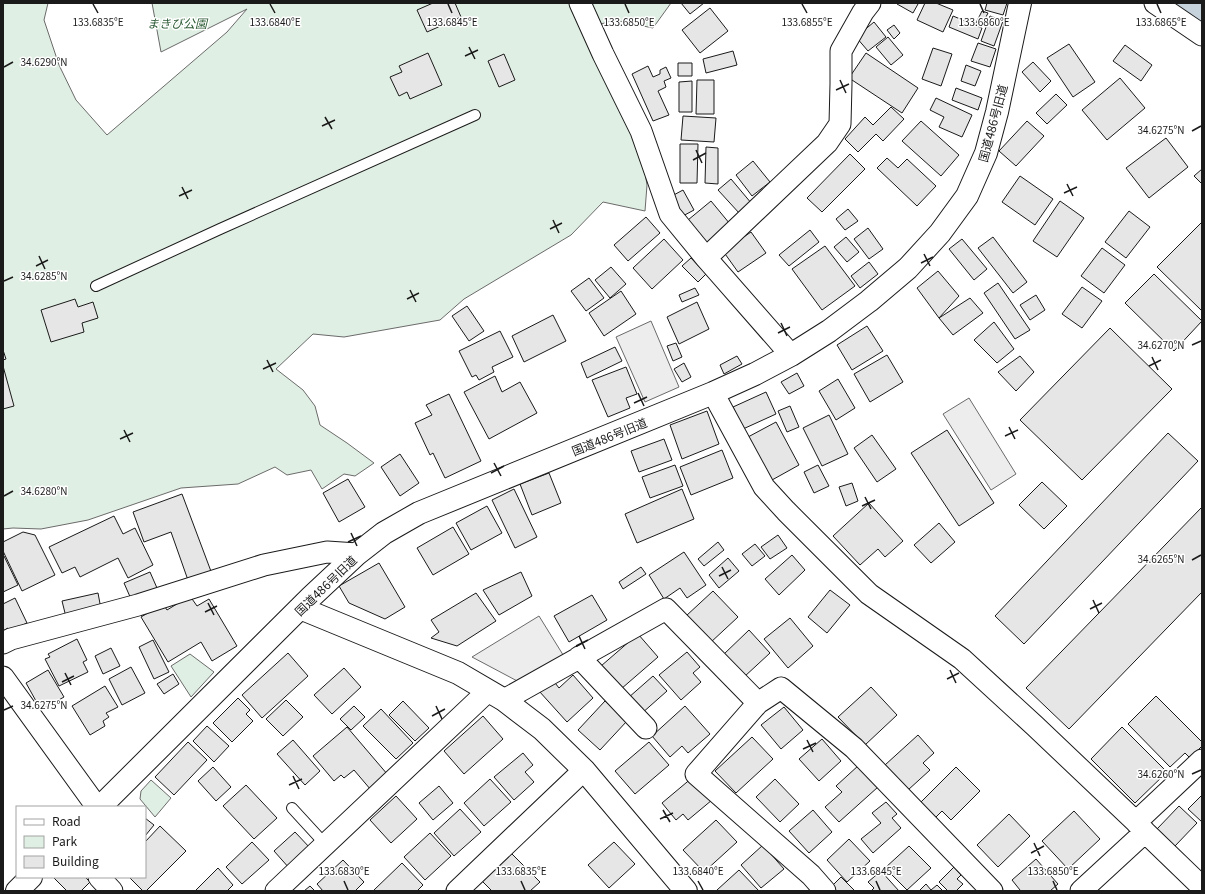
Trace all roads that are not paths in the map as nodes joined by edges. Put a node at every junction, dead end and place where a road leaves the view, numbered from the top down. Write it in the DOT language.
graph roads {
  1 [pos="580,3"];
  2 [pos="870,3"];
  3 [pos="1020,3"];
  4 [pos="1156,3"];
  5 [pos="1202,35"];
  6 [pos="475,115"];
  7 [pos="706,258"];
  8 [pos="96,286"];
  9 [pos="791,355"];
  10 [pos="713,393"];
  11 [pos="357,554"];
  12 [pos="300,608"];
  13 [pos="3,643"];
  14 [pos="579,657"];
  15 [pos="3,678"];
  16 [pos="496,696"];
  17 [pos="758,702"];
  18 [pos="646,728"];
  19 [pos="1202,760"];
  20 [pos="584,770"];
  21 [pos="98,806"];
  22 [pos="100,806"];
  23 [pos="292,808"];
  24 [pos="1141,827"];
  25 [pos="326,844"];
  26 [pos="30,878"];
  27 [pos="100,878"];
  28 [pos="1202,887"];
  29 [pos="17,891"];
  30 [pos="112,891"];
  31 [pos="276,891"];
  32 [pos="457,891"];
  33 [pos="686,891"];
  34 [pos="825,891"];
  35 [pos="992,891"];
  36 [pos="1081,891"];
  1 -- 7 [label="street"];
  2 -- 7 [label="street"];
  3 -- 9 [label="street, 国道486号旧道"];
  4 -- 5 [label="street"];
  6 -- 8 [label="lane"];
  7 -- 9 [label="street"];
  9 -- 10 [label="street, 国道486号旧道"];
  10 -- 11 [label="street, 国道486号旧道"];
  10 -- 24 [label="street"];
  11 -- 12 [label="street, 国道486号旧道"];
  11 -- 13 [label="street"];
  12 -- 16 [label="street"];
  12 -- 22 [label="street, 国道486号旧道"];
  14 -- 16 [label="street"];
  14 -- 17 [label="street"];
  14 -- 18 [label="street"];
  15 -- 21 [label="street"];
  16 -- 20 [label="street"];
  16 -- 25 [label="street"];
  17 -- 34 [label="street"];
  17 -- 35 [label="street"];
  19 -- 24 [label="street"];
  20 -- 32 [label="street"];
  20 -- 33 [label="street"];
  23 -- 25 [label="lane"];
  24 -- 28 [label="street"];
  24 -- 36 [label="street"];
  25 -- 31 [label="street"];
  26 -- 29 [label="street"];
  27 -- 30 [label="street"];
}
